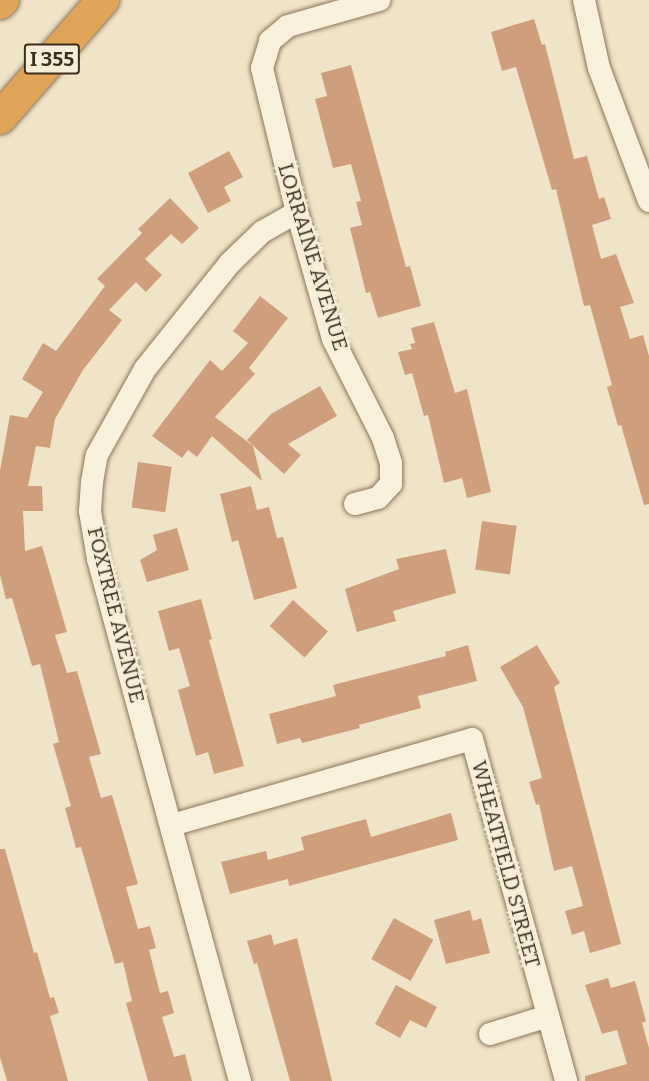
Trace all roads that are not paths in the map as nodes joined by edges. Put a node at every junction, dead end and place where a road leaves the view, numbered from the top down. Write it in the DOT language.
graph roads {
  1 [pos="104,0"];
  2 [pos="379,0"];
  3 [pos="585,0"];
  4 [pos="0,118"];
  5 [pos="649,201"];
  6 [pos="297,212"];
  7 [pos="355,504"];
  8 [pos="172,825"];
  9 [pos="548,1016"];
  10 [pos="490,1034"];
  11 [pos="240,1081"];
  12 [pos="566,1081"];
  1 -- 4 [label="highway, I 355"];
  2 -- 6 [label="street, LORRAINE AVENUE"];
  3 -- 5 [label="street"];
  6 -- 7 [label="street, LORRAINE AVENUE"];
  6 -- 8 [label="street, FOXTREE AVENUE"];
  8 -- 9 [label="street, WHEATFIELD STREET"];
  8 -- 11 [label="street, FOXTREE AVENUE"];
  9 -- 10 [label="street"];
  9 -- 12 [label="street, WHEATFIELD STREET"];
}
